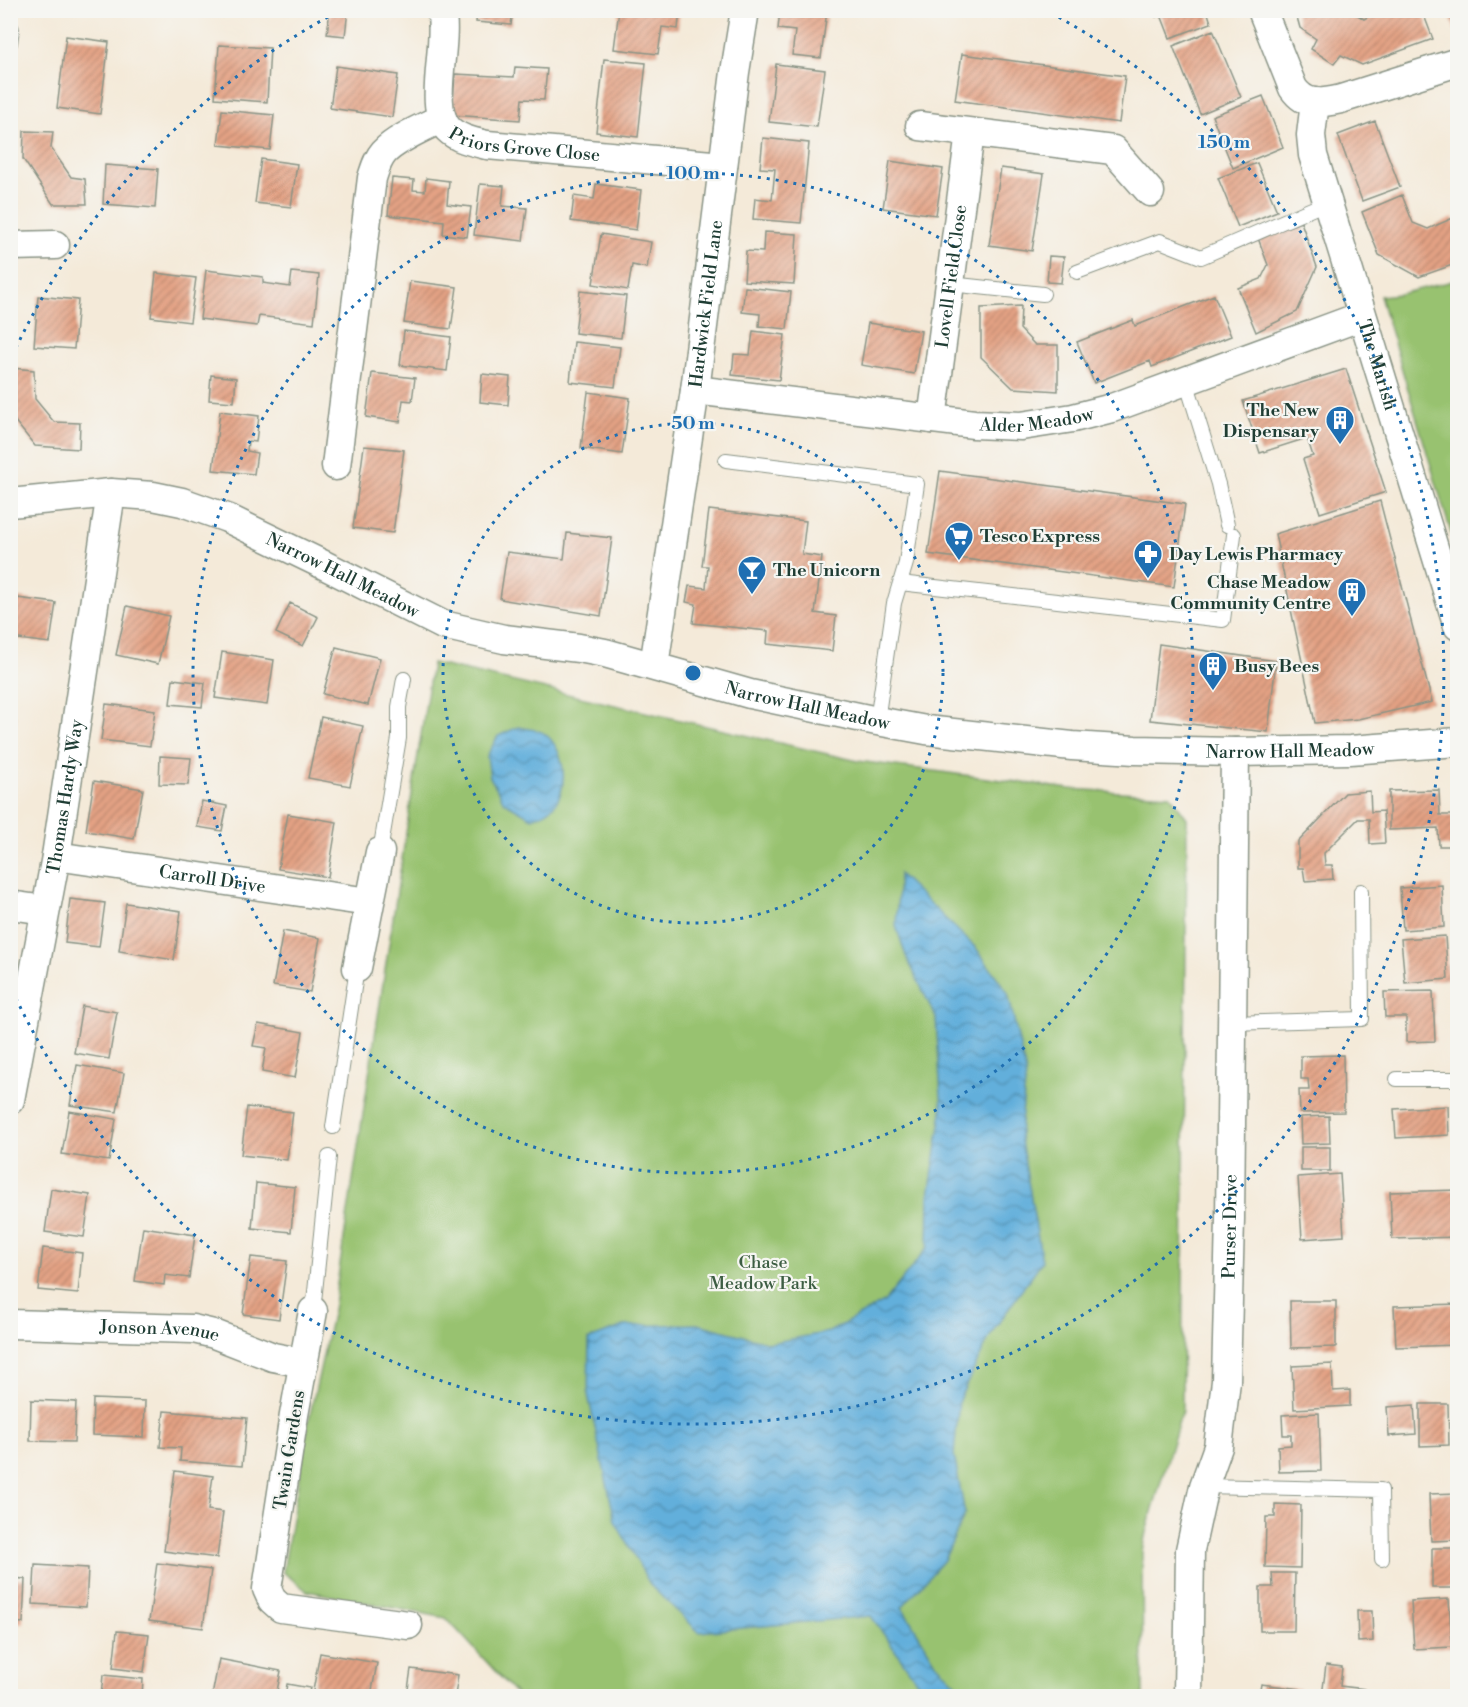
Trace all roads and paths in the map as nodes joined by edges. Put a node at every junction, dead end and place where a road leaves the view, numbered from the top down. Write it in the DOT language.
graph roads {
  1 [pos="441,10"];
  2 [pos="745,10"];
  3 [pos="1262,10"];
  4 [pos="1456,67"];
  5 [pos="1316,102"];
  6 [pos="442,118"];
  7 [pos="920,126"];
  8 [pos="970,133"];
  9 [pos="723,166"];
  10 [pos="1150,192"];
  11 [pos="1328,202"];
  12 [pos="55,245"];
  13 [pos="10,246"];
  14 [pos="1077,272"];
  15 [pos="950,284"];
  16 [pos="1043,294"];
  17 [pos="1362,316"];
  18 [pos="1186,381"];
  19 [pos="695,390"];
  20 [pos="932,419"];
  21 [pos="726,460"];
  22 [pos="336,466"];
  23 [pos="111,493"];
  24 [pos="10,503"];
  25 [pos="900,583"];
  26 [pos="1458,626"];
  27 [pos="654,666"];
  28 [pos="404,680"];
  29 [pos="877,721"];
  30 [pos="1458,742"];
  31 [pos="1235,752"];
  32 [pos="380,852"];
  33 [pos="56,856"];
  34 [pos="1361,891"];
  35 [pos="369,902"];
  36 [pos="10,905"];
  37 [pos="45,910"];
  38 [pos="357,968"];
  39 [pos="1232,1023"];
  40 [pos="1458,1078"];
  41 [pos="1397,1079"];
  42 [pos="10,1100"];
  43 [pos="333,1127"];
  44 [pos="329,1157"];
  45 [pos="313,1311"];
  46 [pos="10,1324"];
  47 [pos="304,1363"];
  48 [pos="1204,1486"];
  49 [pos="1382,1559"];
  50 [pos="408,1625"];
  51 [pos="1188,1696"];
  1 -- 6 [label="street, Priors Grove Close"];
  2 -- 9 [label="street, Hardwick Field Lane"];
  3 -- 5 [label="street"];
  4 -- 5 [label="street"];
  5 -- 11 [label="street, The Marish"];
  6 -- 9 [label="street, Priors Grove Close"];
  6 -- 22 [label="street"];
  7 -- 8 [label="street"];
  8 -- 10 [label="street"];
  8 -- 15 [label="street, Lovell Field Close"];
  9 -- 19 [label="street, Hardwick Field Lane"];
  11 -- 14 [label="lane"];
  11 -- 17 [label="street, The Marish"];
  12 -- 13 [label="street"];
  15 -- 16 [label="lane"];
  15 -- 20 [label="street, Lovell Field Close"];
  17 -- 18 [label="street, Alder Meadow"];
  17 -- 26 [label="street, The Marish"];
  18 -- 20 [label="street, Alder Meadow"];
  18 -- 25 [label="lane"];
  19 -- 20 [label="street, Alder Meadow"];
  19 -- 27 [label="street, Hardwick Field Lane"];
  21 -- 25 [label="lane"];
  23 -- 24 [label="street, Narrow Hall Meadow"];
  23 -- 27 [label="street, Narrow Hall Meadow"];
  23 -- 33 [label="street, Thomas Hardy Way"];
  25 -- 29 [label="lane"];
  27 -- 29 [label="street, Narrow Hall Meadow"];
  28 -- 32 [label="lane"];
  29 -- 31 [label="street, Narrow Hall Meadow"];
  30 -- 31 [label="street, Narrow Hall Meadow"];
  31 -- 39 [label="street, Purser Drive"];
  32 -- 35 [label="street"];
  33 -- 35 [label="street, Carroll Drive"];
  33 -- 37 [label="street, Thomas Hardy Way"];
  34 -- 39 [label="lane"];
  35 -- 38 [label="street"];
  36 -- 37 [label="street"];
  37 -- 42 [label="street, Thomas Hardy Way"];
  38 -- 43 [label="lane"];
  39 -- 48 [label="street, Purser Drive"];
  40 -- 41 [label="lane"];
  44 -- 45 [label="lane"];
  45 -- 47 [label="street, Twain Gardens"];
  46 -- 47 [label="street, Jonson Avenue"];
  47 -- 50 [label="street, Twain Gardens"];
  48 -- 49 [label="lane"];
  48 -- 51 [label="street, Purser Drive"];
}
